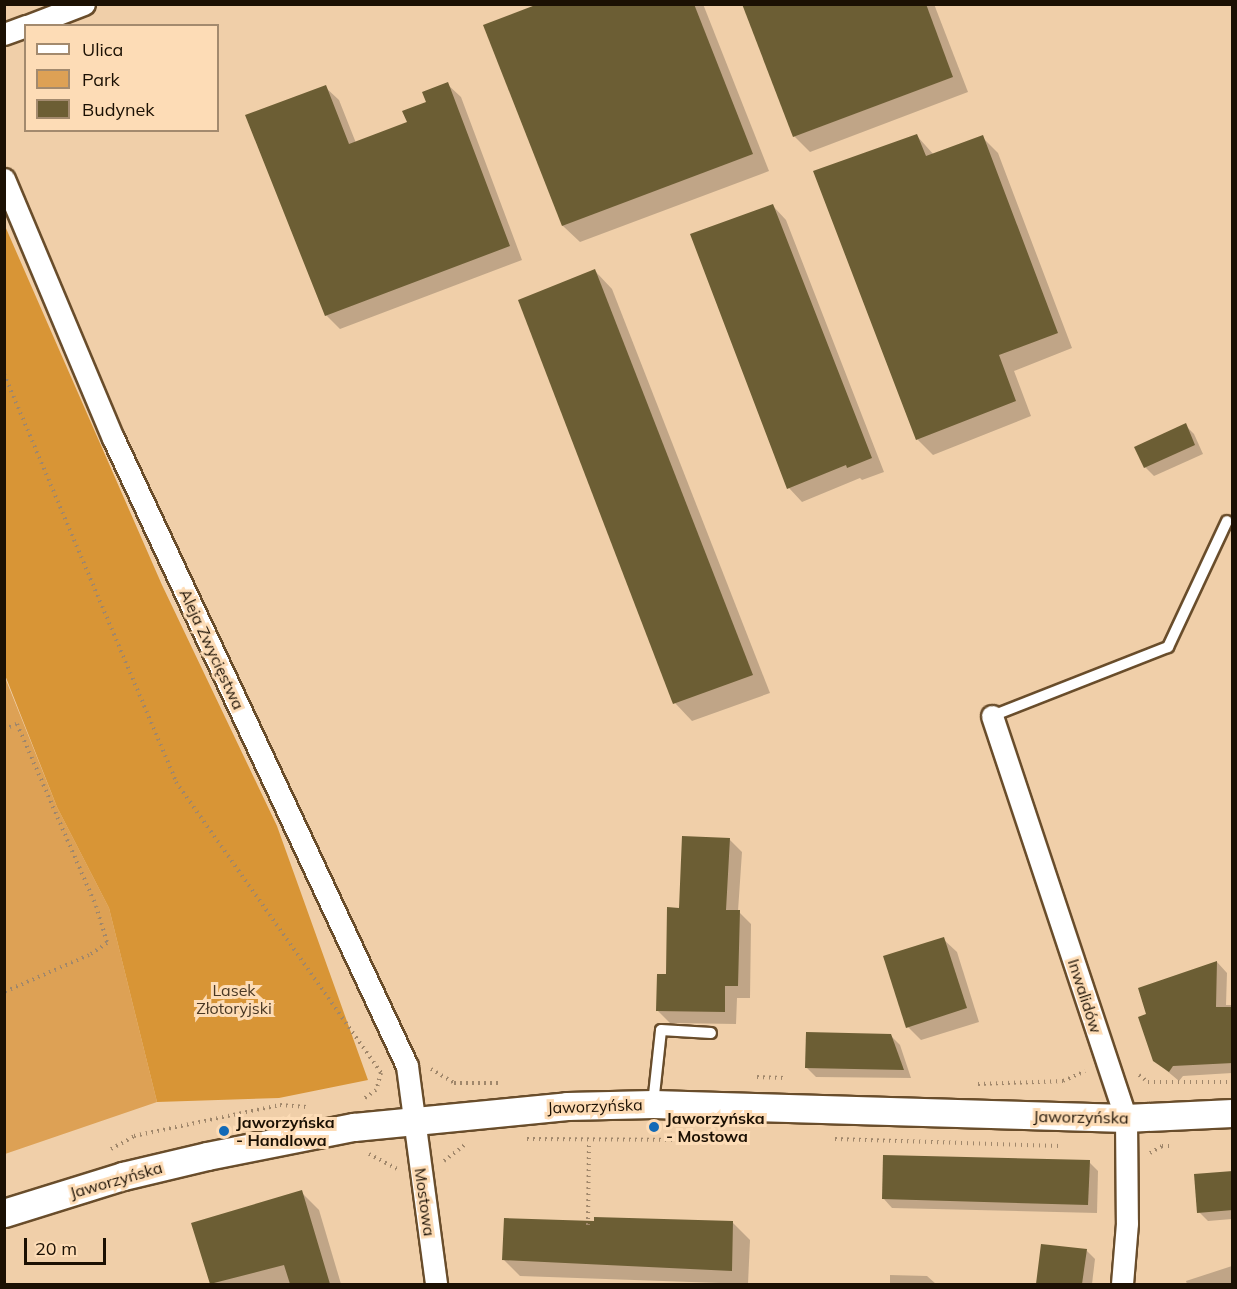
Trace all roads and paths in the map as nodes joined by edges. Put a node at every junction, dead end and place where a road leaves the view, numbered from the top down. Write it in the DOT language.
graph roads {
  1 [pos="84,4"];
  2 [pos="31,24"];
  3 [pos="24,27"];
  4 [pos="4,34"];
  5 [pos="4,179"];
  6 [pos="4,374"];
  7 [pos="1227,521"];
  8 [pos="992,716"];
  9 [pos="4,729"];
  10 [pos="4,992"];
  11 [pos="711,1033"];
  12 [pos="1135,1071"];
  13 [pos="1233,1082"];
  14 [pos="358,1099"];
  15 [pos="653,1104"];
  16 [pos="1233,1113"];
  17 [pos="1125,1118"];
  18 [pos="413,1119"];
  19 [pos="733,1133"];
  20 [pos="524,1139"];
  21 [pos="825,1139"];
  22 [pos="471,1141"];
  23 [pos="589,1141"];
  24 [pos="1176,1145"];
  25 [pos="1064,1146"];
  26 [pos="365,1152"];
  27 [pos="1148,1155"];
  28 [pos="438,1167"];
  29 [pos="398,1169"];
  30 [pos="4,1213"];
  31 [pos="588,1225"];
  32 [pos="436,1284"];
  33 [pos="1122,1284"];
  1 -- 2 [label="street"];
  3 -- 4 [label="street"];
  5 -- 18 [label="street, Aleja Zwycięstwa"];
  6 -- 14 [label="path"];
  7 -- 8 [label="lane"];
  8 -- 17 [label="street, Inwalidów"];
  9 -- 10 [label="path"];
  11 -- 15 [label="lane"];
  12 -- 13 [label="path"];
  15 -- 17 [label="street, Jaworzyńska"];
  15 -- 18 [label="street, Jaworzyńska"];
  16 -- 17 [label="street, Jaworzyńska"];
  17 -- 33 [label="street, Inwalidów"];
  18 -- 30 [label="street, Jaworzyńska"];
  18 -- 32 [label="street, Mostowa"];
  19 -- 23 [label="path"];
  20 -- 23 [label="path"];
  21 -- 25 [label="path"];
  22 -- 28 [label="path"];
  23 -- 31 [label="path"];
  24 -- 27 [label="path"];
  26 -- 29 [label="path"];
}
